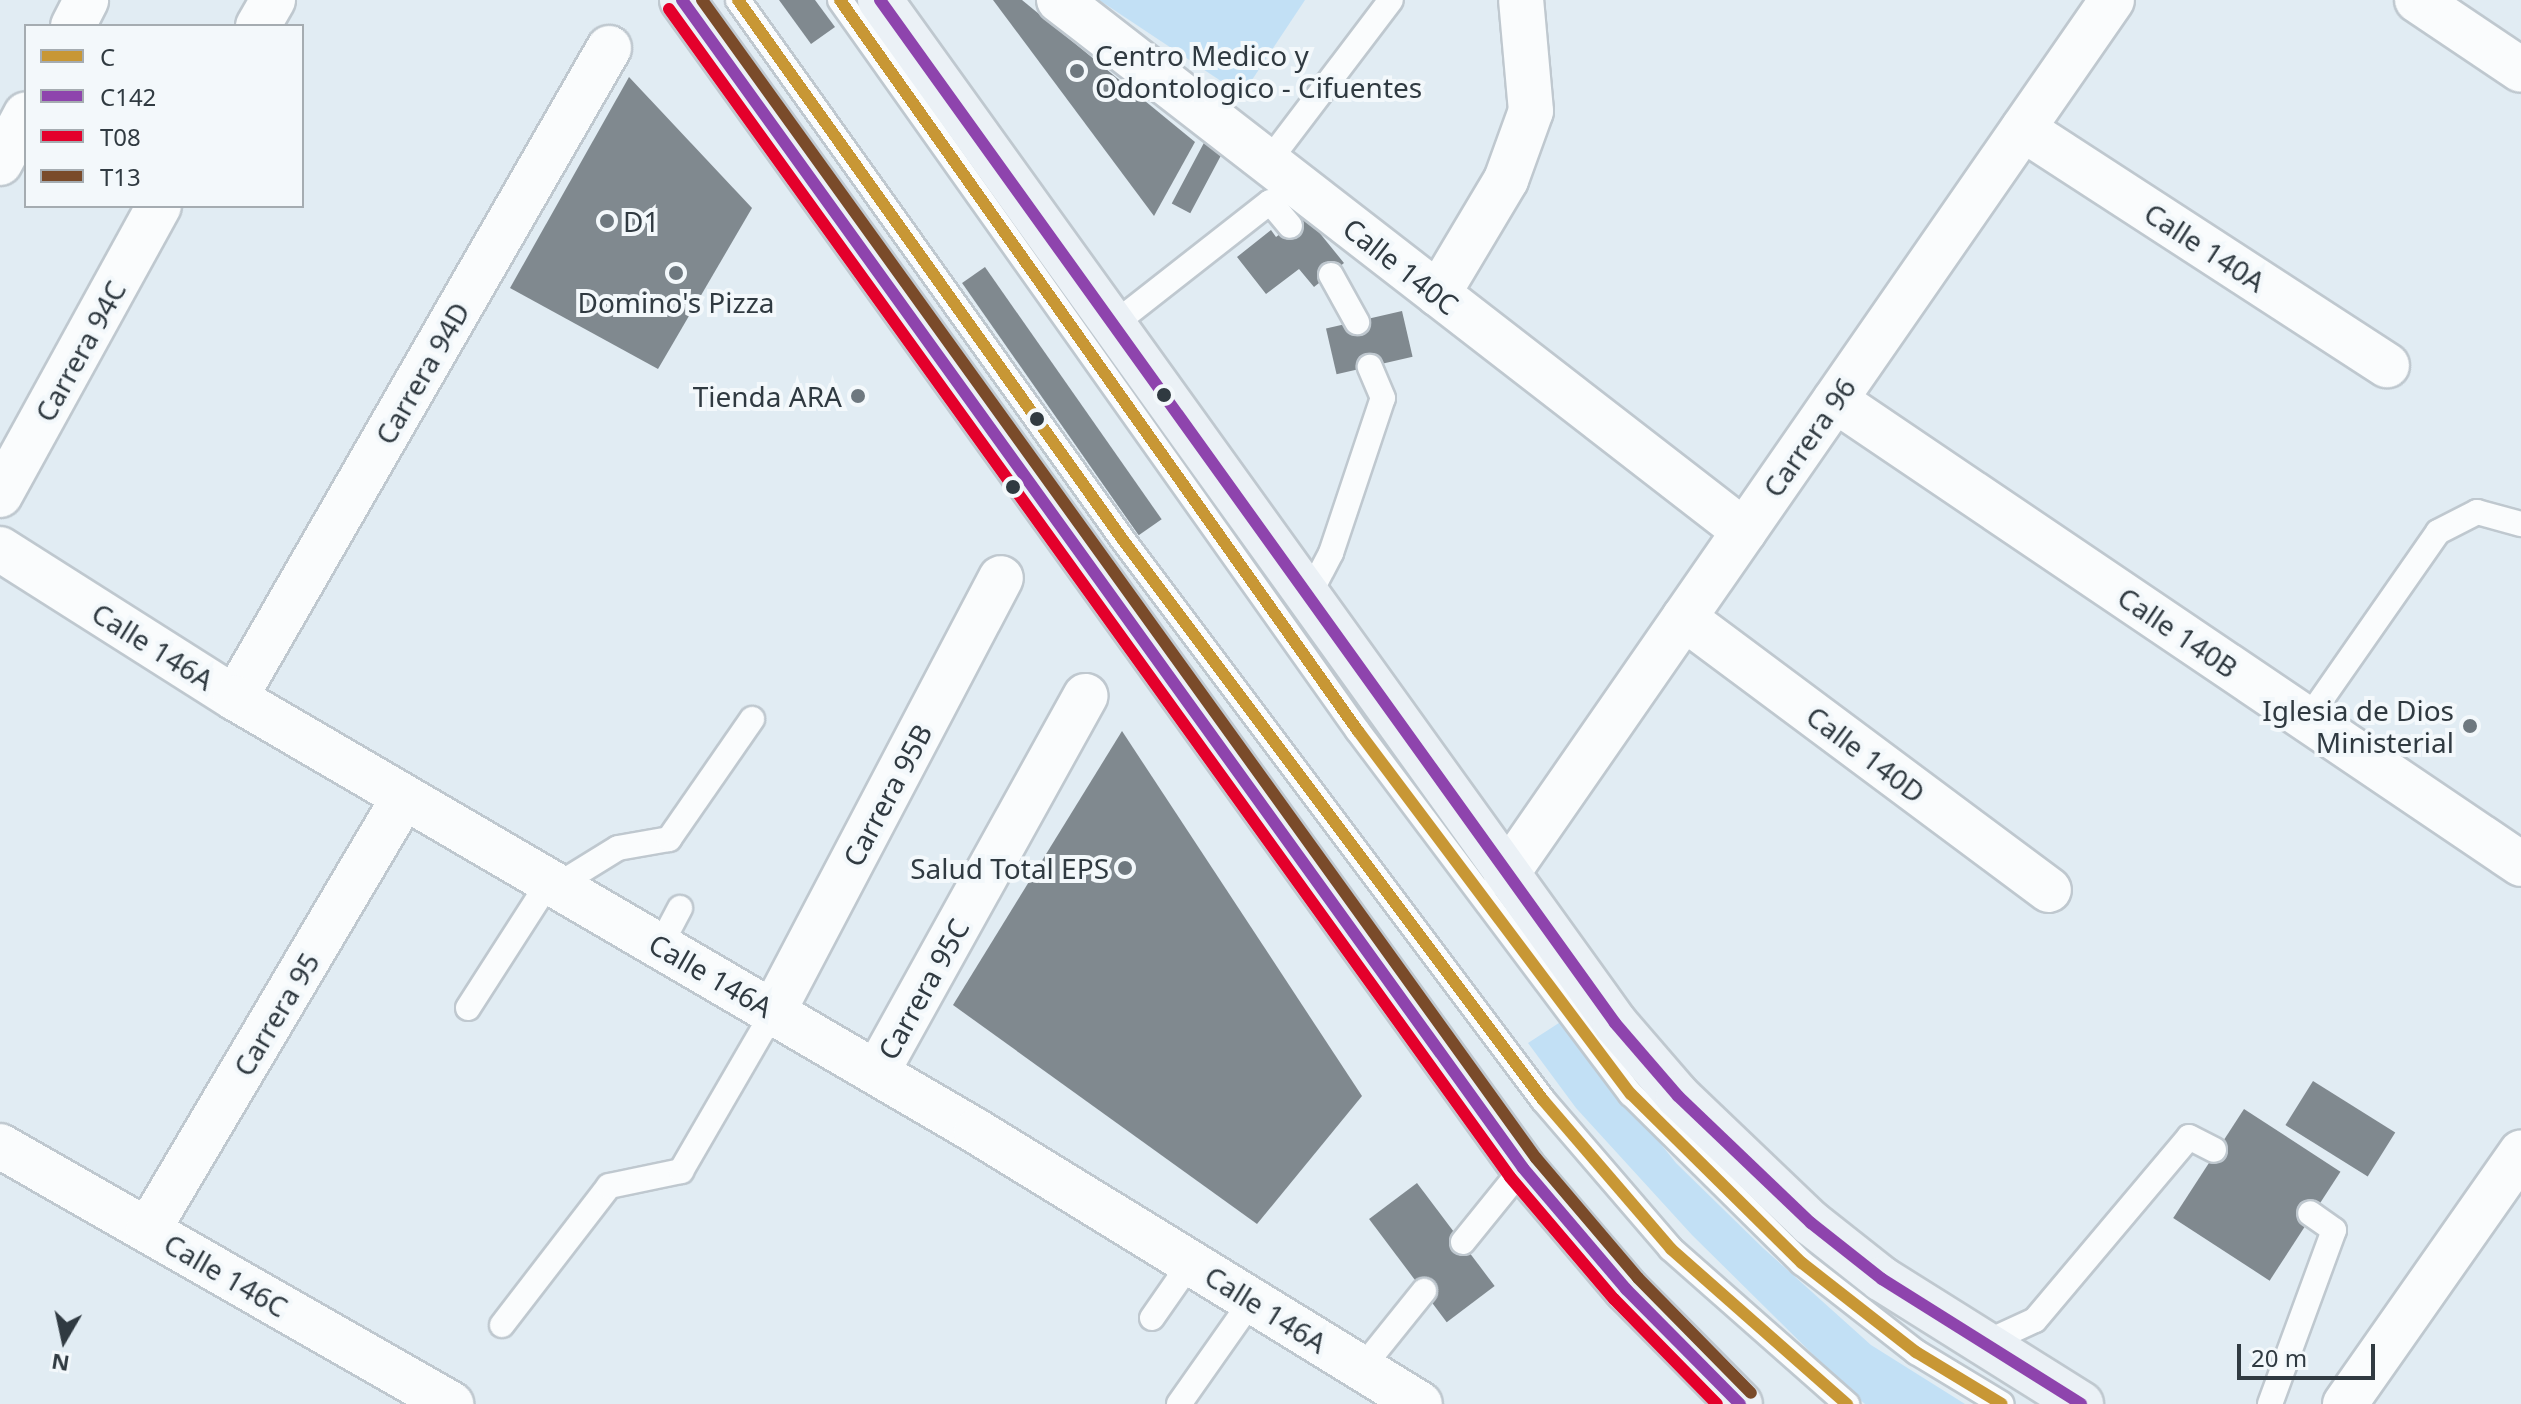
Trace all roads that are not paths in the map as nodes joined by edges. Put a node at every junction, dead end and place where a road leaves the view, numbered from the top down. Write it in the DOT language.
graph roads {
  1 [pos="86,0"];
  2 [pos="273,0"];
  3 [pos="682,0"];
  4 [pos="738,0"];
  5 [pos="840,0"];
  6 [pos="880,0"];
  7 [pos="1059,0"];
  8 [pos="1391,0"];
  9 [pos="2112,0"];
  10 [pos="2417,0"];
  11 [pos="1517,1"];
  12 [pos="74,24"];
  13 [pos="259,24"];
  14 [pos="609,48"];
  15 [pos="2521,70"];
  16 [pos="24,118"];
  17 [pos="2023,129"];
  18 [pos="1268,162"];
  19 [pos="0,163"];
  20 [pos="158,208"];
  21 [pos="1290,226"];
  22 [pos="1331,275"];
  23 [pos="1438,294"];
  24 [pos="1357,322"];
  25 [pos="1113,325"];
  26 [pos="2387,365"];
  27 [pos="1370,367"];
  28 [pos="1835,400"];
  29 [pos="0,495"];
  30 [pos="2521,524"];
  31 [pos="1744,531"];
  32 [pos="0,549"];
  33 [pos="1001,578"];
  34 [pos="1308,597"];
  35 [pos="1684,618"];
  36 [pos="1085,696"];
  37 [pos="235,698"];
  38 [pos="752,719"];
  39 [pos="2307,720"];
  40 [pos="404,797"];
  41 [pos="2521,864"];
  42 [pos="1506,875"];
  43 [pos="549,882"];
  44 [pos="2049,890"];
  45 [pos="680,908"];
  46 [pos="660,946"];
  47 [pos="468,1008"];
  48 [pos="773,1012"];
  49 [pos="877,1072"];
  50 [pos="0,1146"];
  51 [pos="2214,1150"];
  52 [pos="2521,1153"];
  53 [pos="1523,1168"];
  54 [pos="2310,1213"];
  55 [pos="148,1230"];
  56 [pos="1463,1242"];
  57 [pos="1191,1262"];
  58 [pos="1424,1291"];
  59 [pos="1252,1300"];
  60 [pos="1152,1318"];
  61 [pos="502,1325"];
  62 [pos="1983,1344"];
  63 [pos="1362,1368"];
  64 [pos="1728,1399"];
  65 [pos="451,1404"];
  66 [pos="1179,1404"];
  67 [pos="1420,1404"];
  68 [pos="1847,1404"];
  69 [pos="2002,1404"];
  70 [pos="2081,1404"];
  71 [pos="2270,1404"];
  72 [pos="2345,1404"];
  1 -- 12 [label="street"];
  2 -- 13 [label="street"];
  3 -- 53 [label="main road"];
  4 -- 68 [label="lane"];
  5 -- 69 [label="lane"];
  6 -- 25 [label="main road"];
  7 -- 18 [label="street, Calle 140C"];
  8 -- 18 [label="lane"];
  9 -- 17 [label="street, Carrera 96"];
  10 -- 15 [label="street"];
  11 -- 23 [label="street"];
  14 -- 37 [label="street, Carrera 94D"];
  16 -- 19 [label="street"];
  17 -- 26 [label="street, Calle 140A"];
  17 -- 28 [label="street, Carrera 96"];
  18 -- 23 [label="street, Calle 140C"];
  20 -- 29 [label="street, Carrera 94C"];
  21 -- 25 [label="lane"];
  22 -- 24 [label="lane"];
  23 -- 31 [label="street, Calle 140C"];
  25 -- 34 [label="main road"];
  27 -- 34 [label="lane"];
  28 -- 31 [label="street, Carrera 96"];
  28 -- 39 [label="street, Calle 140B"];
  30 -- 39 [label="lane"];
  31 -- 35 [label="street, Carrera 96"];
  32 -- 37 [label="street, Calle 146A"];
  33 -- 48 [label="street, Carrera 95B"];
  34 -- 42 [label="main road"];
  35 -- 42 [label="street, Carrera 96"];
  35 -- 44 [label="street, Calle 140D"];
  36 -- 49 [label="street, Carrera 95C"];
  37 -- 40 [label="street, Calle 146A"];
  38 -- 43 [label="lane"];
  39 -- 41 [label="street, Calle 140B"];
  40 -- 43 [label="street, Calle 146A"];
  40 -- 55 [label="street, Carrera 95"];
  42 -- 62 [label="main road"];
  43 -- 46 [label="street, Calle 146A"];
  43 -- 47 [label="lane"];
  45 -- 46 [label="lane"];
  46 -- 48 [label="street, Calle 146A"];
  48 -- 49 [label="street, Calle 146A"];
  48 -- 61 [label="lane"];
  49 -- 57 [label="street, Calle 146A"];
  50 -- 55 [label="street, Calle 146C"];
  51 -- 62 [label="lane"];
  52 -- 72 [label="street"];
  53 -- 56 [label="lane"];
  53 -- 64 [label="main road"];
  54 -- 71 [label="lane"];
  55 -- 65 [label="street, Calle 146C"];
  57 -- 59 [label="street, Calle 146A"];
  57 -- 60 [label="lane"];
  58 -- 63 [label="lane"];
  59 -- 63 [label="street, Calle 146A"];
  59 -- 66 [label="lane"];
  62 -- 70 [label="main road"];
  63 -- 67 [label="street, Calle 146A"];
}
